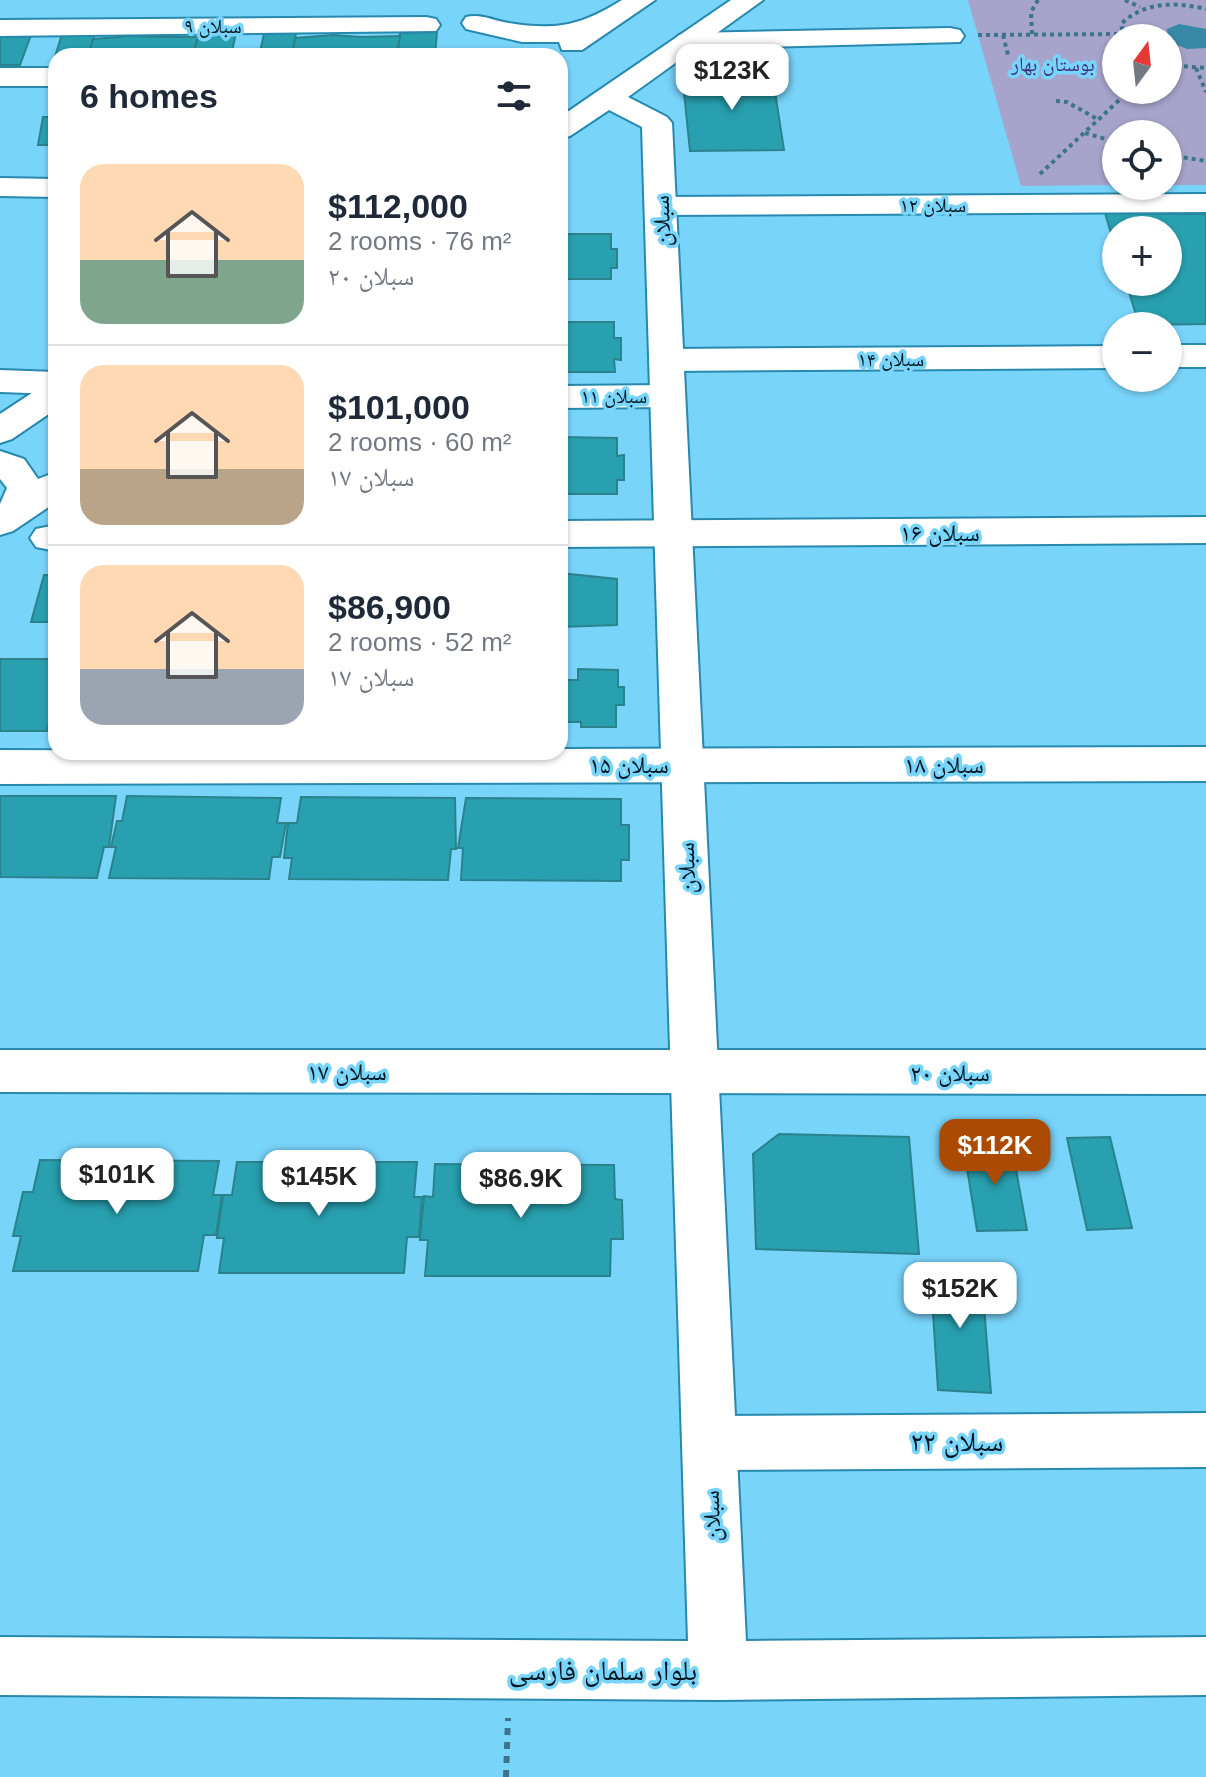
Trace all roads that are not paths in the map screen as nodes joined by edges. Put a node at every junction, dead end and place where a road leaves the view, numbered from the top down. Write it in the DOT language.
graph roads {
  1 [pos="641,0"];
  2 [pos="749,0"];
  3 [pos="477,23"];
  4 [pos="426,25"];
  5 [pos="598,27"];
  6 [pos="0,28"];
  7 [pos="950,36"];
  8 [pos="689,41"];
  9 [pos="566,48"];
  10 [pos="0,77"];
  11 [pos="48,77"];
  12 [pos="606,97"];
  13 [pos="568,124"];
  14 [pos="0,187"];
  15 [pos="48,188"];
  16 [pos="1206,203"];
  17 [pos="661,206"];
  18 [pos="1182,356"];
  19 [pos="1206,356"];
  20 [pos="1102,358"];
  21 [pos="667,378"];
  22 [pos="0,381"];
  23 [pos="48,383"];
  24 [pos="568,396"];
  25 [pos="48,398"];
  26 [pos="0,431"];
  27 [pos="0,463"];
  28 [pos="48,490"];
  29 [pos="10,515"];
  30 [pos="1206,530"];
  31 [pos="673,533"];
  32 [pos="568,534"];
  33 [pos="682,764"];
  34 [pos="1206,764"];
  35 [pos="0,767"];
  36 [pos="0,1071"];
  37 [pos="694,1071"];
  38 [pos="1206,1072"];
  39 [pos="1206,1440"];
  40 [pos="709,1443"];
  41 [pos="0,1666"];
  42 [pos="1206,1666"];
  43 [pos="718,1671"];
  1 -- 5 [label="street"];
  2 -- 8 [label="street"];
  3 -- 5 [label="street"];
  4 -- 6 [label="street, سبلان ۹"];
  5 -- 9 [label="street"];
  7 -- 8 [label="street"];
  8 -- 12 [label="street"];
  10 -- 11 [label="street"];
  12 -- 13 [label="street"];
  12 -- 17 [label="street, سبلان"];
  14 -- 15 [label="street"];
  16 -- 17 [label="street, سبلان ۱۲"];
  17 -- 21 [label="street, سبلان"];
  18 -- 19 [label="street"];
  20 -- 21 [label="street, سبلان ۱۴"];
  21 -- 24 [label="street, سبلان ۱۱"];
  21 -- 31 [label="street, سبلان"];
  22 -- 23 [label="street"];
  25 -- 26 [label="street"];
  27 -- 29 [label="street"];
  28 -- 29 [label="street"];
  30 -- 31 [label="street, سبلان ۱۶"];
  31 -- 32 [label="street, سبلان ۱۶"];
  31 -- 33 [label="street, سبلان"];
  33 -- 34 [label="street, سبلان ۱۸"];
  33 -- 35 [label="street, سبلان ۱۵"];
  33 -- 37 [label="street, سبلان"];
  36 -- 37 [label="street, سبلان ۱۷"];
  37 -- 38 [label="street, سبلان ۲۰"];
  37 -- 40 [label="street, سبلان"];
  39 -- 40 [label="street, سبلان ۲۲"];
  40 -- 43 [label="street, سبلان"];
  41 -- 43 [label="street, بلوار سلمان فارسی"];
  42 -- 43 [label="street, بلوار سلمان فارسی"];
}
